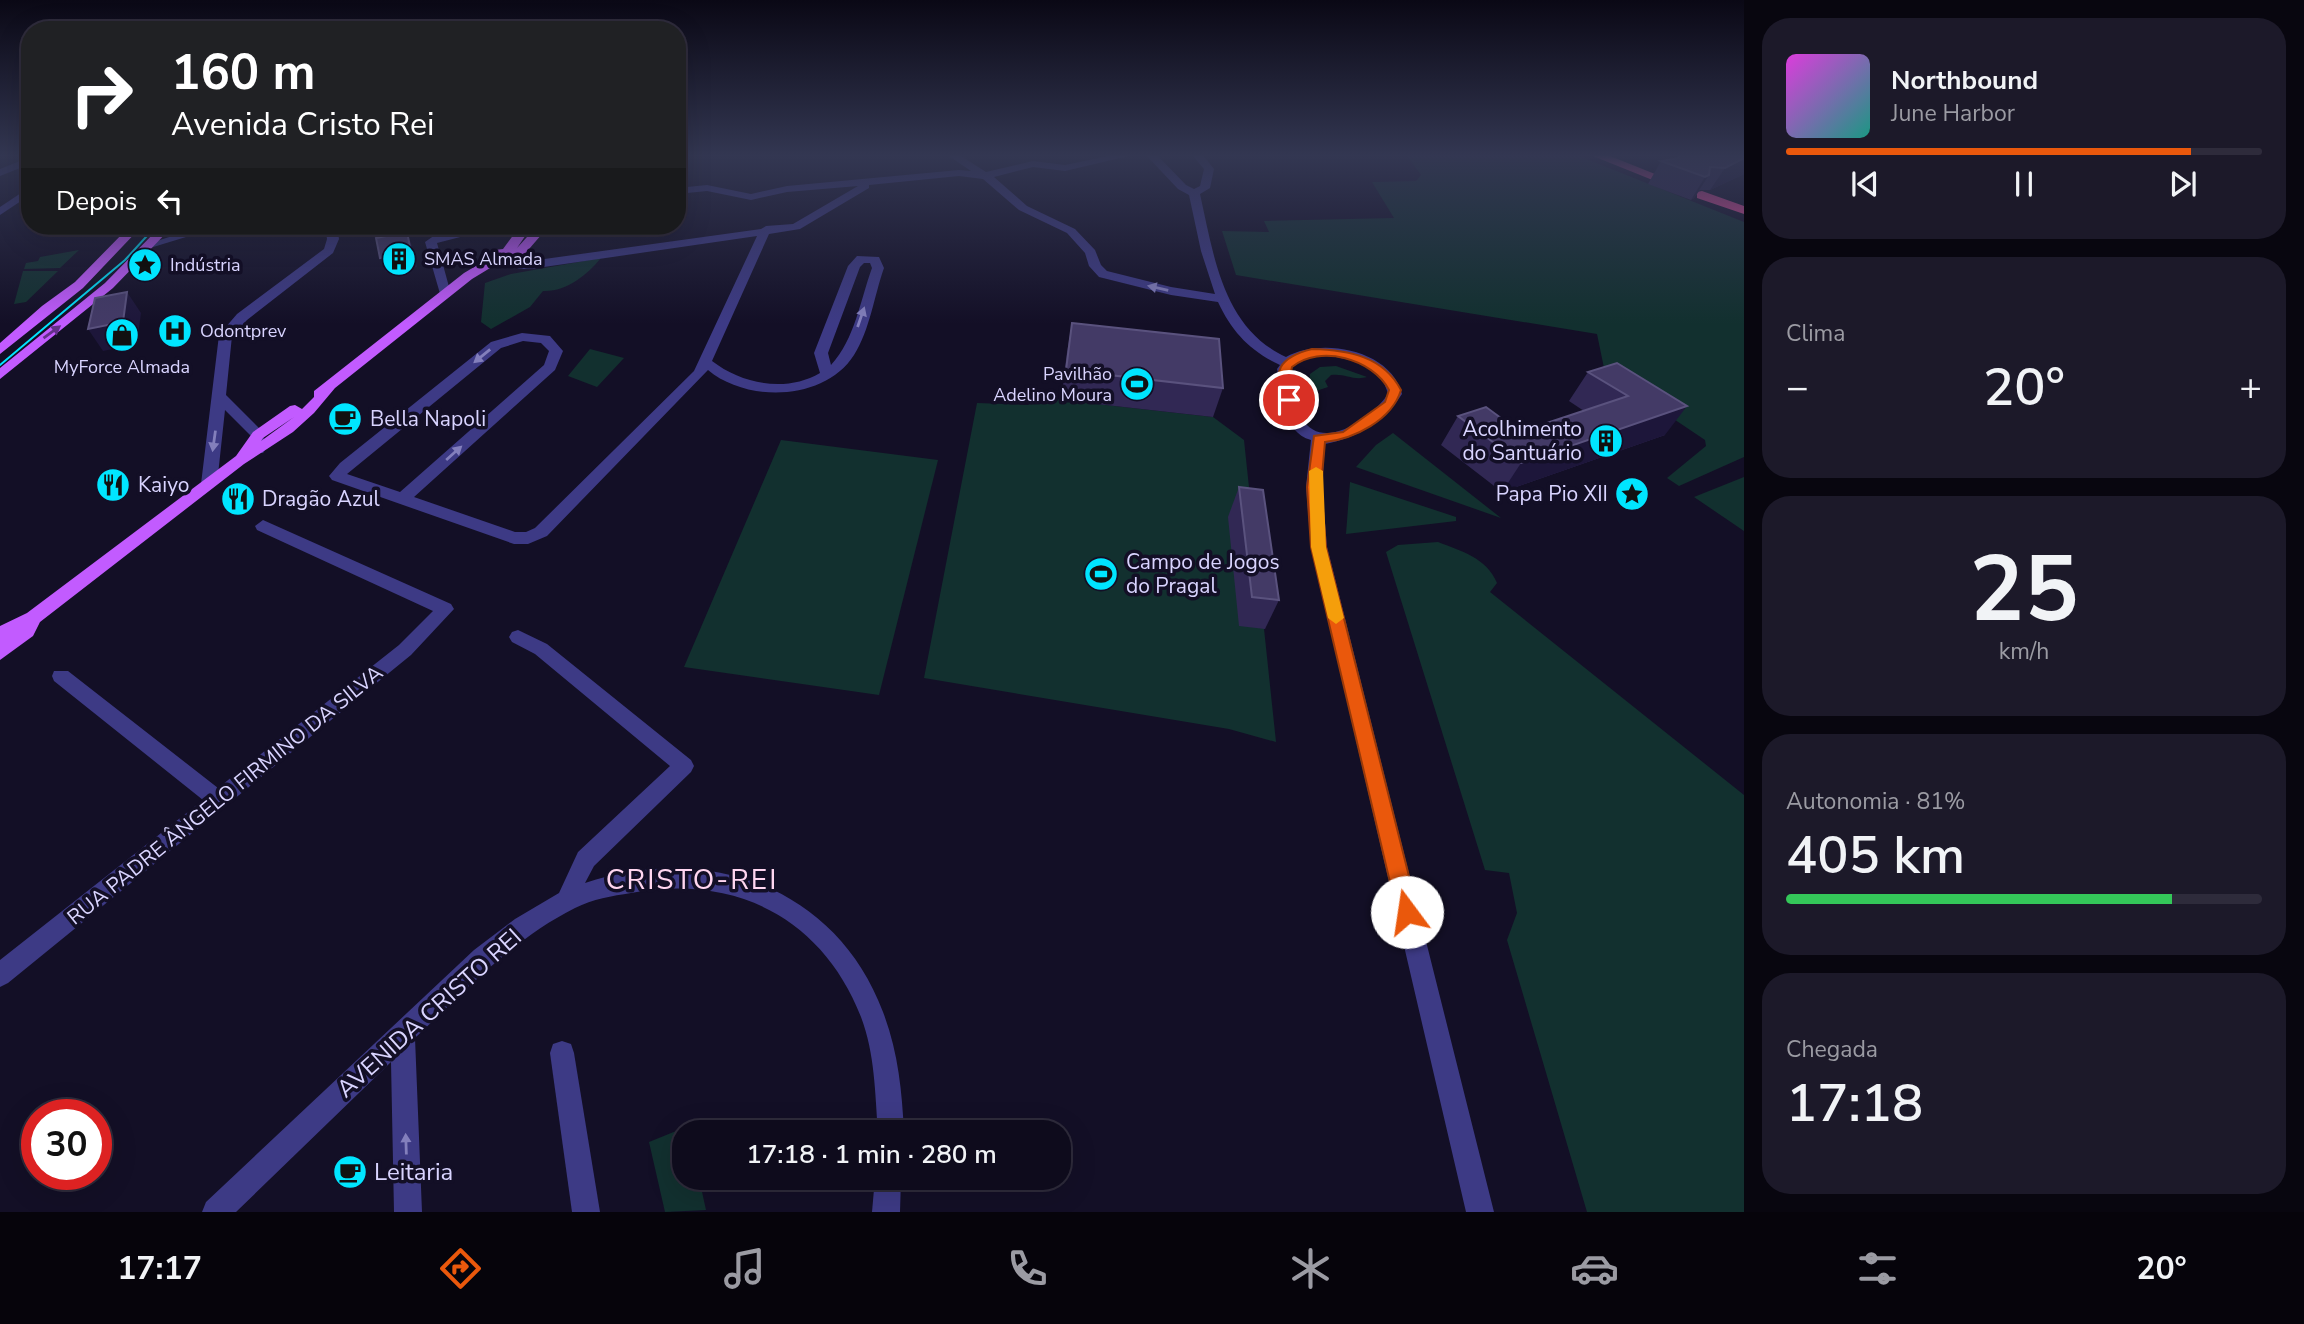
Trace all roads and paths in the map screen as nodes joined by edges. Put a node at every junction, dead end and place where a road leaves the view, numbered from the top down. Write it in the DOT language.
graph roads {
  1 [pos="825,211"];
  2 [pos="1028,211"];
  3 [pos="1199,211"];
  4 [pos="766,229"];
  5 [pos="128,235"];
  6 [pos="159,235"];
  7 [pos="185,235"];
  8 [pos="332,235"];
  9 [pos="450,235"];
  10 [pos="522,235"];
  11 [pos="534,235"];
  12 [pos="150,245"];
  13 [pos="513,255"];
  14 [pos="468,276"];
  15 [pos="445,294"];
  16 [pos="1226,299"];
  17 [pos="0,350"];
  18 [pos="1288,363"];
  19 [pos="703,368"];
  20 [pos="827,374"];
  21 [pos="0,375"];
  22 [pos="221,398"];
  23 [pos="1318,439"];
  24 [pos="258,443"];
  25 [pos="209,484"];
  26 [pos="403,498"];
  27 [pos="263,526"];
  28 [pos="33,618"];
  29 [pos="0,636"];
  30 [pos="518,636"];
  31 [pos="0,653"];
  32 [pos="61,676"];
  33 [pos="218,800"];
  34 [pos="568,900"];
  35 [pos="0,975"];
  36 [pos="403,1033"];
  37 [pos="562,1053"];
  38 [pos="891,1120"];
  39 [pos="887,1190"];
  40 [pos="216,1212"];
  41 [pos="408,1212"];
  42 [pos="586,1212"];
  43 [pos="886,1212"];
  44 [pos="1480,1212"];
  1 -- 4 [label="street"];
  16 -- 2 [label="street, one-way"];
  3 -- 16 [label="street"];
  4 -- 13 [label="street"];
  4 -- 19 [label="street"];
  5 -- 17 [label="main road"];
  6 -- 12 [label="main road"];
  7 -- 12 [label="street"];
  8 -- 22 [label="street"];
  9 -- 15 [label="street"];
  10 -- 13 [label="main road"];
  11 -- 13 [label="main road"];
  21 -- 12 [label="main road, one-way"];
  13 -- 14 [label="main road"];
  13 -- 14 [label="main road"];
  14 -- 15 [label="main road"];
  15 -- 24 [label="main road"];
  16 -- 18 [label="street"];
  18 -- 23 [label="street"];
  18 -- 23 [label="street"];
  19 -- 20 [label="street"];
  19 -- 26 [label="street"];
  20 -- 20 [label="street, one-way"];
  22 -- 24 [label="street"];
  22 -- 25 [label="street, one-way"];
  23 -- 44 [label="street"];
  24 -- 25 [label="main road"];
  25 -- 28 [label="main road"];
  26 -- 26 [label="street, one-way"];
  27 -- 33 [label="street, RUA PADRE ÂNGELO FIRMINO DA SILVA"];
  28 -- 29 [label="main road"];
  28 -- 31 [label="main road"];
  30 -- 34 [label="street"];
  32 -- 33 [label="street"];
  33 -- 35 [label="street, RUA PADRE ÂNGELO FIRMINO DA SILVA"];
  34 -- 36 [label="street, AVENIDA CRISTO REI"];
  34 -- 38 [label="street, AVENIDA CRISTO REI"];
  36 -- 40 [label="street, AVENIDA CRISTO REI"];
  41 -- 36 [label="street, one-way"];
  37 -- 42 [label="street"];
  39 -- 43 [label="street"];
}
